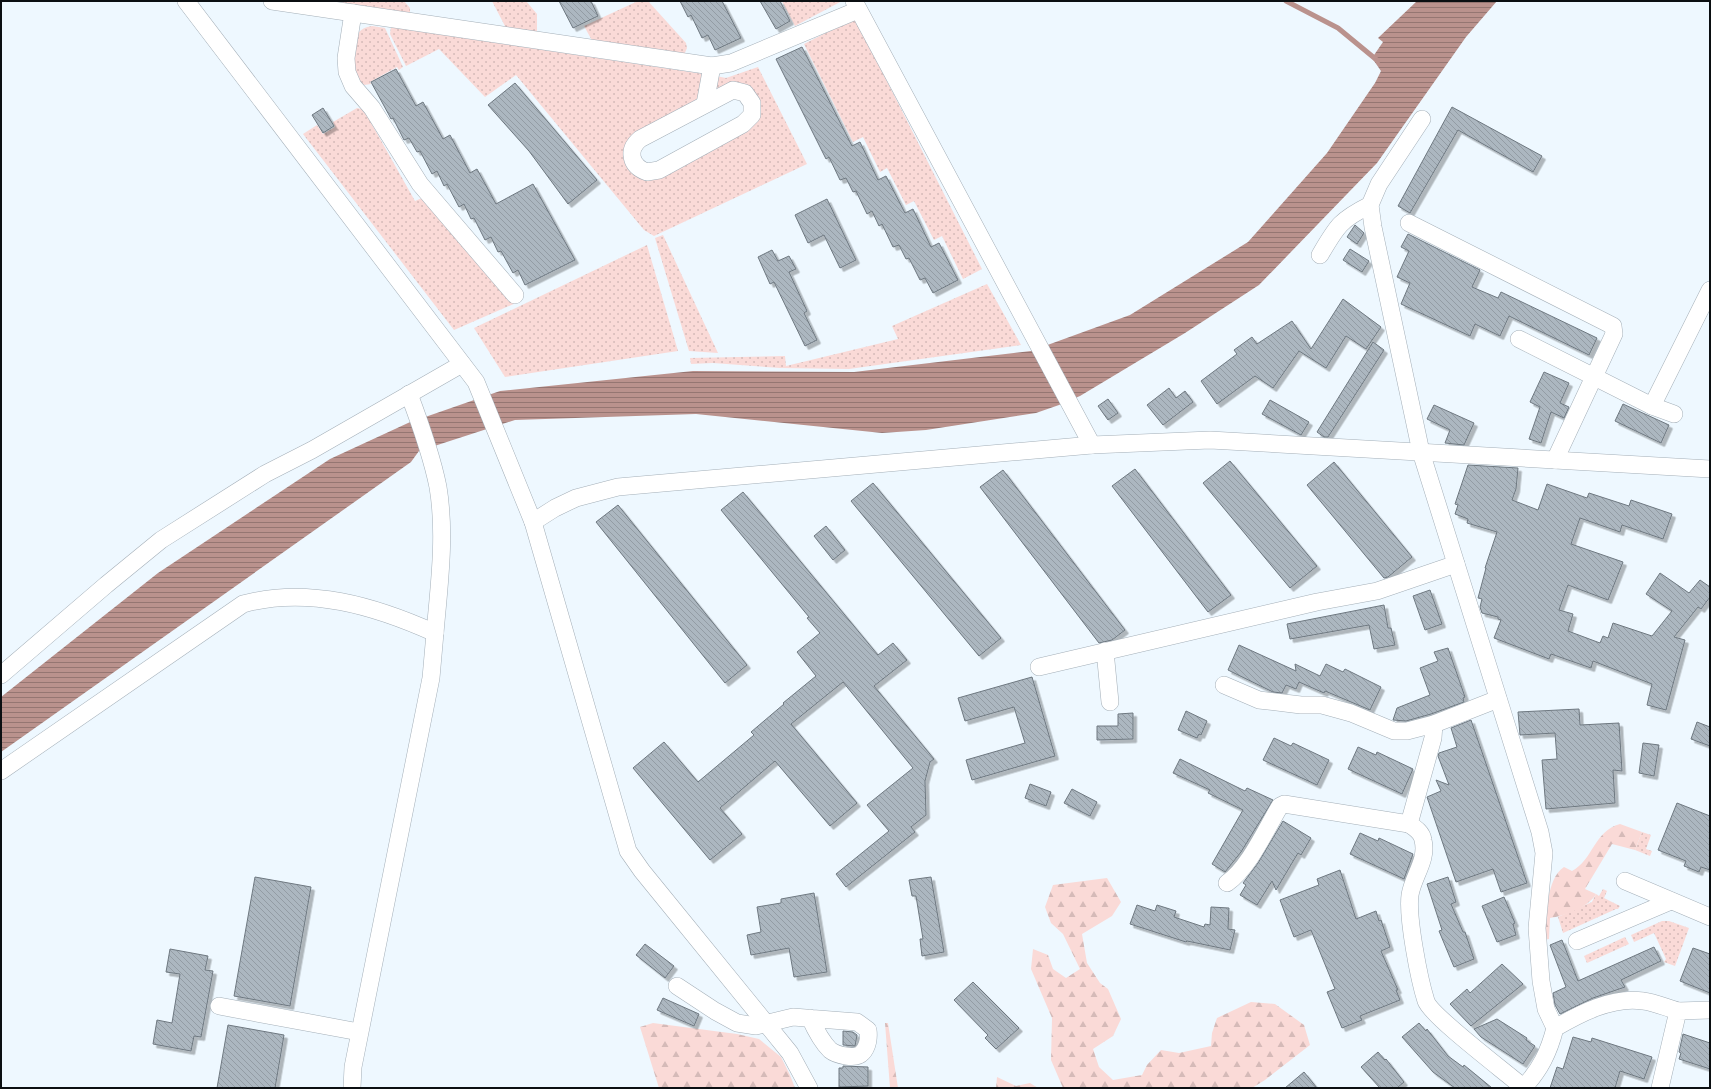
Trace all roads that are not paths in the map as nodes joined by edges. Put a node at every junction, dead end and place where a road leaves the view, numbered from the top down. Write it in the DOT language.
graph roads {
  1 [pos="272,1"];
  2 [pos="191,3"];
  3 [pos="856,5"];
  4 [pos="352,13"];
  5 [pos="712,66"];
  6 [pos="705,104"];
  7 [pos="1422,119"];
  8 [pos="1370,205"];
  9 [pos="1409,223"];
  10 [pos="1320,255"];
  11 [pos="1710,290"];
  12 [pos="515,295"];
  13 [pos="1519,339"];
  14 [pos="462,364"];
  15 [pos="1594,377"];
  16 [pos="409,394"];
  17 [pos="1652,406"];
  18 [pos="1674,414"];
  19 [pos="1092,444"];
  20 [pos="1421,452"];
  21 [pos="1555,460"];
  22 [pos="1710,469"];
  23 [pos="533,522"];
  24 [pos="1456,564"];
  25 [pos="435,633"];
  26 [pos="1105,651"];
  27 [pos="1039,667"];
  28 [pos="1,675"];
  29 [pos="1224,685"];
  30 [pos="1498,699"];
  31 [pos="1110,702"];
  32 [pos="1434,724"];
  33 [pos="1,771"];
  34 [pos="1409,824"];
  35 [pos="1625,881"];
  36 [pos="1227,883"];
  37 [pos="1672,901"];
  38 [pos="1710,917"];
  39 [pos="1577,941"];
  40 [pos="676,986"];
  41 [pos="219,1006"];
  42 [pos="1710,1010"];
  43 [pos="1678,1011"];
  44 [pos="810,1018"];
  45 [pos="768,1024"];
  46 [pos="1555,1028"];
  47 [pos="359,1032"];
  48 [pos="352,1088"];
  49 [pos="809,1088"];
  50 [pos="1524,1088"];
  51 [pos="1660,1088"];
  1 -- 4 [label="street"];
  2 -- 14 [label="street"];
  3 -- 5 [label="street"];
  3 -- 19 [label="street"];
  4 -- 5 [label="street"];
  4 -- 12 [label="street"];
  5 -- 6 [label="street"];
  6 -- 6 [label="street"];
  7 -- 8 [label="street"];
  8 -- 10 [label="street"];
  8 -- 20 [label="street"];
  9 -- 15 [label="street"];
  11 -- 17 [label="street"];
  13 -- 15 [label="street"];
  14 -- 16 [label="street"];
  14 -- 23 [label="street"];
  15 -- 17 [label="street"];
  15 -- 21 [label="street"];
  16 -- 25 [label="street"];
  16 -- 28 [label="street"];
  17 -- 18 [label="street"];
  19 -- 20 [label="street"];
  19 -- 23 [label="street"];
  20 -- 21 [label="street"];
  20 -- 24 [label="street"];
  21 -- 22 [label="street"];
  23 -- 45 [label="street"];
  24 -- 26 [label="street"];
  24 -- 30 [label="street"];
  25 -- 33 [label="street"];
  25 -- 47 [label="street"];
  26 -- 27 [label="street"];
  26 -- 31 [label="street"];
  29 -- 32 [label="street"];
  30 -- 32 [label="street"];
  30 -- 46 [label="street"];
  32 -- 34 [label="street"];
  34 -- 36 [label="street"];
  34 -- 50 [label="street"];
  35 -- 37 [label="street"];
  37 -- 38 [label="street"];
  37 -- 39 [label="street"];
  40 -- 45 [label="street"];
  41 -- 47 [label="street"];
  42 -- 43 [label="street"];
  43 -- 46 [label="street"];
  43 -- 51 [label="street"];
  44 -- 45 [label="street"];
  45 -- 49 [label="street"];
  46 -- 50 [label="street"];
  47 -- 48 [label="street"];
}
